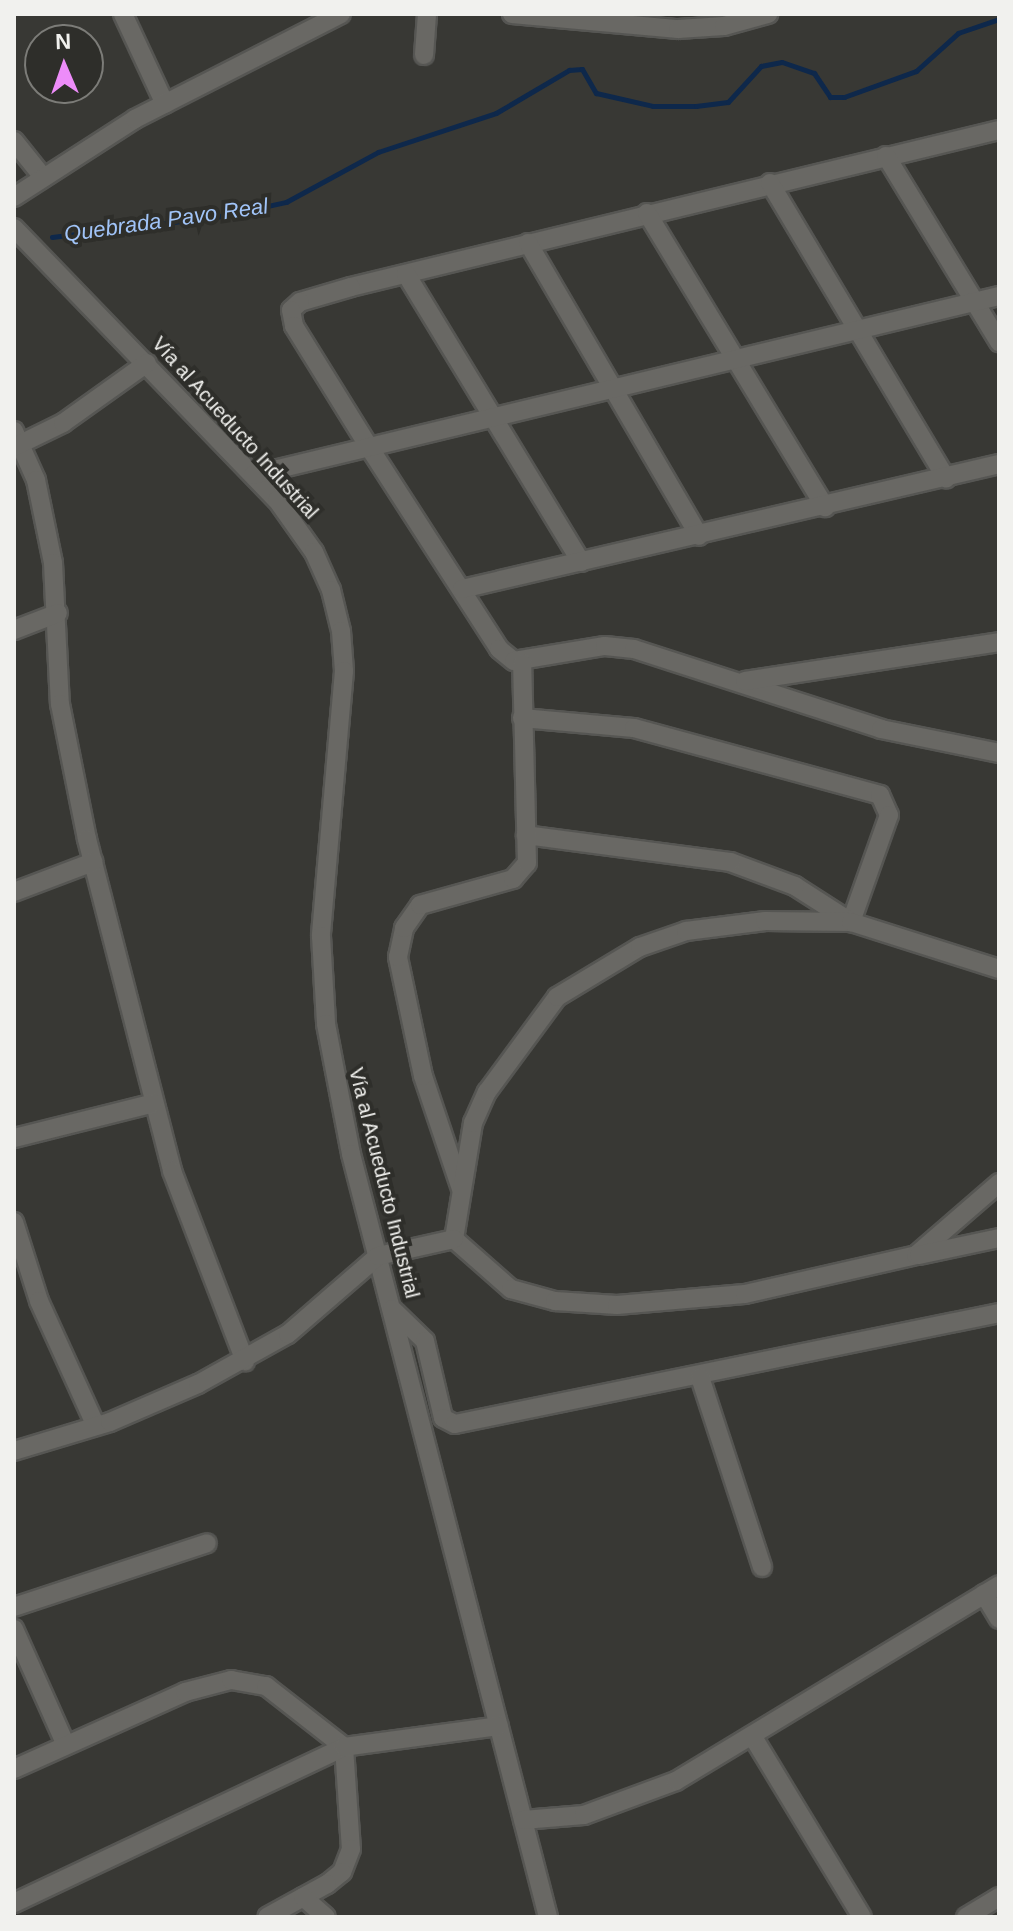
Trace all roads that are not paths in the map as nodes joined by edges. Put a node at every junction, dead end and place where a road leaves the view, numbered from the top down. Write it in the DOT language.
graph roads {
  1 [pos="123,14"];
  2 [pos="341,14"];
  3 [pos="427,14"];
  4 [pos="512,14"];
  5 [pos="768,14"];
  6 [pos="424,55"];
  7 [pos="165,104"];
  8 [pos="999,130"];
  9 [pos="14,141"];
  10 [pos="886,156"];
  11 [pos="43,177"];
  12 [pos="770,183"];
  13 [pos="14,197"];
  14 [pos="647,213"];
  15 [pos="14,228"];
  16 [pos="528,243"];
  17 [pos="406,274"];
  18 [pos="999,296"];
  19 [pos="974,302"];
  20 [pos="854,331"];
  21 [pos="999,342"];
  22 [pos="733,360"];
  23 [pos="147,363"];
  24 [pos="615,389"];
  25 [pos="494,417"];
  26 [pos="16,441"];
  27 [pos="369,447"];
  28 [pos="999,464"];
  29 [pos="253,475"];
  30 [pos="946,478"];
  31 [pos="825,507"];
  32 [pos="699,536"];
  33 [pos="581,562"];
  34 [pos="462,589"];
  35 [pos="58,613"];
  36 [pos="14,630"];
  37 [pos="999,642"];
  38 [pos="522,663"];
  39 [pos="742,682"];
  40 [pos="522,718"];
  41 [pos="999,753"];
  42 [pos="526,835"];
  43 [pos="93,862"];
  44 [pos="14,892"];
  45 [pos="851,922"];
  46 [pos="999,969"];
  47 [pos="154,1103"];
  48 [pos="14,1138"];
  49 [pos="999,1183"];
  50 [pos="463,1195"];
  51 [pos="14,1222"];
  52 [pos="999,1238"];
  53 [pos="454,1239"];
  54 [pos="916,1255"];
  55 [pos="378,1256"];
  56 [pos="392,1309"];
  57 [pos="999,1313"];
  58 [pos="245,1361"];
  59 [pos="700,1377"];
  60 [pos="96,1426"];
  61 [pos="14,1451"];
  62 [pos="207,1543"];
  63 [pos="762,1567"];
  64 [pos="992,1590"];
  65 [pos="14,1607"];
  66 [pos="999,1619"];
  67 [pos="14,1629"];
  68 [pos="499,1726"];
  69 [pos="753,1737"];
  70 [pos="65,1743"];
  71 [pos="344,1747"];
  72 [pos="14,1769"];
  73 [pos="523,1820"];
  74 [pos="303,1897"];
  75 [pos="999,1897"];
  76 [pos="14,1903"];
  77 [pos="545,1914"];
  78 [pos="267,1917"];
  79 [pos="310,1917"];
  80 [pos="326,1917"];
  81 [pos="862,1917"];
  82 [pos="966,1917"];
  1 -- 7 [label="street"];
  2 -- 7 [label="street"];
  3 -- 6 [label="street"];
  4 -- 5 [label="street"];
  7 -- 11 [label="street"];
  8 -- 10 [label="street"];
  9 -- 11 [label="street"];
  10 -- 12 [label="street"];
  10 -- 19 [label="street"];
  11 -- 13 [label="street"];
  12 -- 14 [label="street"];
  12 -- 20 [label="street"];
  14 -- 16 [label="street"];
  14 -- 22 [label="street"];
  15 -- 23 [label="street, Vía al Acueducto Industrial"];
  16 -- 17 [label="street"];
  16 -- 24 [label="street"];
  17 -- 25 [label="street"];
  17 -- 27 [label="street"];
  18 -- 19 [label="street"];
  19 -- 20 [label="street"];
  19 -- 21 [label="street"];
  20 -- 22 [label="street"];
  20 -- 30 [label="street"];
  22 -- 24 [label="street"];
  22 -- 31 [label="street"];
  23 -- 26 [label="street"];
  23 -- 29 [label="street, Vía al Acueducto Industrial"];
  24 -- 25 [label="street"];
  24 -- 32 [label="street"];
  25 -- 27 [label="street"];
  25 -- 33 [label="street"];
  26 -- 35 [label="street"];
  27 -- 29 [label="street"];
  27 -- 34 [label="street"];
  28 -- 30 [label="street"];
  29 -- 55 [label="street, Vía al Acueducto Industrial"];
  30 -- 31 [label="street"];
  31 -- 32 [label="street"];
  32 -- 33 [label="street"];
  33 -- 34 [label="street"];
  34 -- 38 [label="street"];
  35 -- 36 [label="street"];
  35 -- 43 [label="street"];
  37 -- 39 [label="street"];
  38 -- 39 [label="street"];
  38 -- 40 [label="street"];
  39 -- 41 [label="street"];
  40 -- 42 [label="street"];
  40 -- 45 [label="street"];
  42 -- 45 [label="street"];
  42 -- 50 [label="street"];
  43 -- 44 [label="street"];
  43 -- 47 [label="street"];
  45 -- 46 [label="street"];
  45 -- 50 [label="street"];
  47 -- 48 [label="street"];
  47 -- 58 [label="street"];
  49 -- 54 [label="street"];
  50 -- 53 [label="street"];
  51 -- 60 [label="street"];
  52 -- 54 [label="street"];
  53 -- 54 [label="street"];
  53 -- 55 [label="street"];
  55 -- 56 [label="street, Vía al Acueducto Industrial"];
  55 -- 58 [label="street"];
  56 -- 59 [label="street"];
  56 -- 68 [label="street, Vía al Acueducto Industrial"];
  57 -- 59 [label="street"];
  58 -- 60 [label="street"];
  59 -- 63 [label="street"];
  60 -- 61 [label="street"];
  62 -- 65 [label="street"];
  64 -- 66 [label="street"];
  64 -- 69 [label="street"];
  67 -- 70 [label="street"];
  68 -- 71 [label="street"];
  68 -- 73 [label="street, Vía al Acueducto Industrial"];
  69 -- 73 [label="street"];
  69 -- 81 [label="street"];
  70 -- 71 [label="street"];
  70 -- 72 [label="street"];
  71 -- 74 [label="street"];
  71 -- 76 [label="street"];
  73 -- 77 [label="street, Vía al Acueducto Industrial"];
  74 -- 78 [label="street"];
  74 -- 79 [label="street"];
  74 -- 80 [label="street"];
  75 -- 82 [label="street"];
}
